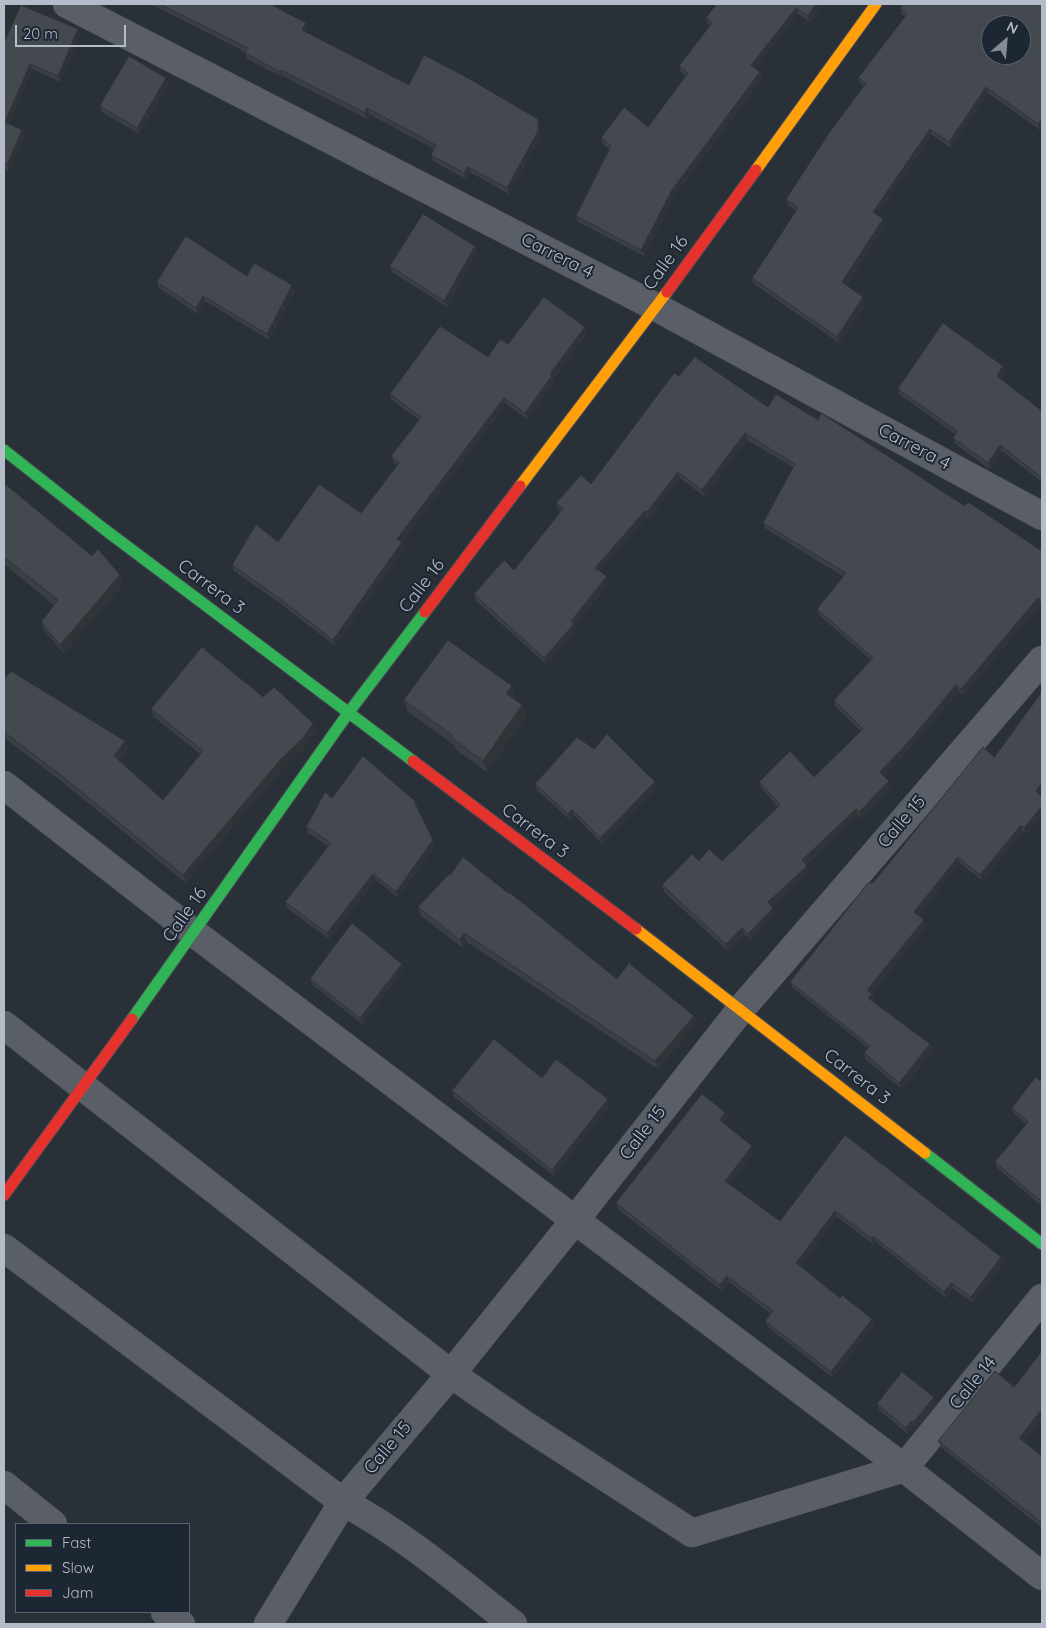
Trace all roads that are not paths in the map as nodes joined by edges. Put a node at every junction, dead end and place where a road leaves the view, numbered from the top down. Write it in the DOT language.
graph roads {
  1 [pos="67,4"];
  2 [pos="876,4"];
  3 [pos="656,306"];
  4 [pos="4,450"];
  5 [pos="1042,516"];
  6 [pos="1042,660"];
  7 [pos="349,712"];
  8 [pos="4,785"];
  9 [pos="194,934"];
  10 [pos="741,1009"];
  11 [pos="4,1024"];
  12 [pos="84,1088"];
  13 [pos="4,1194"];
  14 [pos="575,1220"];
  15 [pos="1042,1244"];
  16 [pos="4,1248"];
  17 [pos="1042,1298"];
  18 [pos="451,1374"];
  19 [pos="904,1468"];
  20 [pos="4,1485"];
  21 [pos="343,1502"];
  22 [pos="52,1523"];
  23 [pos="1042,1576"];
  24 [pos="166,1613"];
  25 [pos="181,1624"];
  26 [pos="268,1624"];
  27 [pos="513,1624"];
  1 -- 3 [label="street, Carrera 4"];
  2 -- 3 [label="street, Calle 16"];
  3 -- 5 [label="street, Carrera 4"];
  3 -- 7 [label="street, Calle 16"];
  4 -- 7 [label="street, Carrera 3"];
  6 -- 10 [label="street, Calle 15"];
  7 -- 9 [label="street, Calle 16"];
  7 -- 10 [label="street, Carrera 3"];
  8 -- 9 [label="street"];
  9 -- 12 [label="street, Calle 16"];
  9 -- 14 [label="street"];
  10 -- 14 [label="street, Calle 15"];
  10 -- 15 [label="street, Carrera 3"];
  11 -- 12 [label="street"];
  12 -- 13 [label="street, Calle 16"];
  12 -- 18 [label="street"];
  14 -- 18 [label="street, Calle 15"];
  14 -- 19 [label="street"];
  16 -- 21 [label="street"];
  17 -- 19 [label="street, Calle 14"];
  18 -- 19 [label="street"];
  18 -- 21 [label="street, Calle 15"];
  19 -- 23 [label="street"];
  20 -- 22 [label="street"];
  21 -- 26 [label="street, Calle 15"];
  21 -- 27 [label="street"];
  24 -- 25 [label="street"];
}
